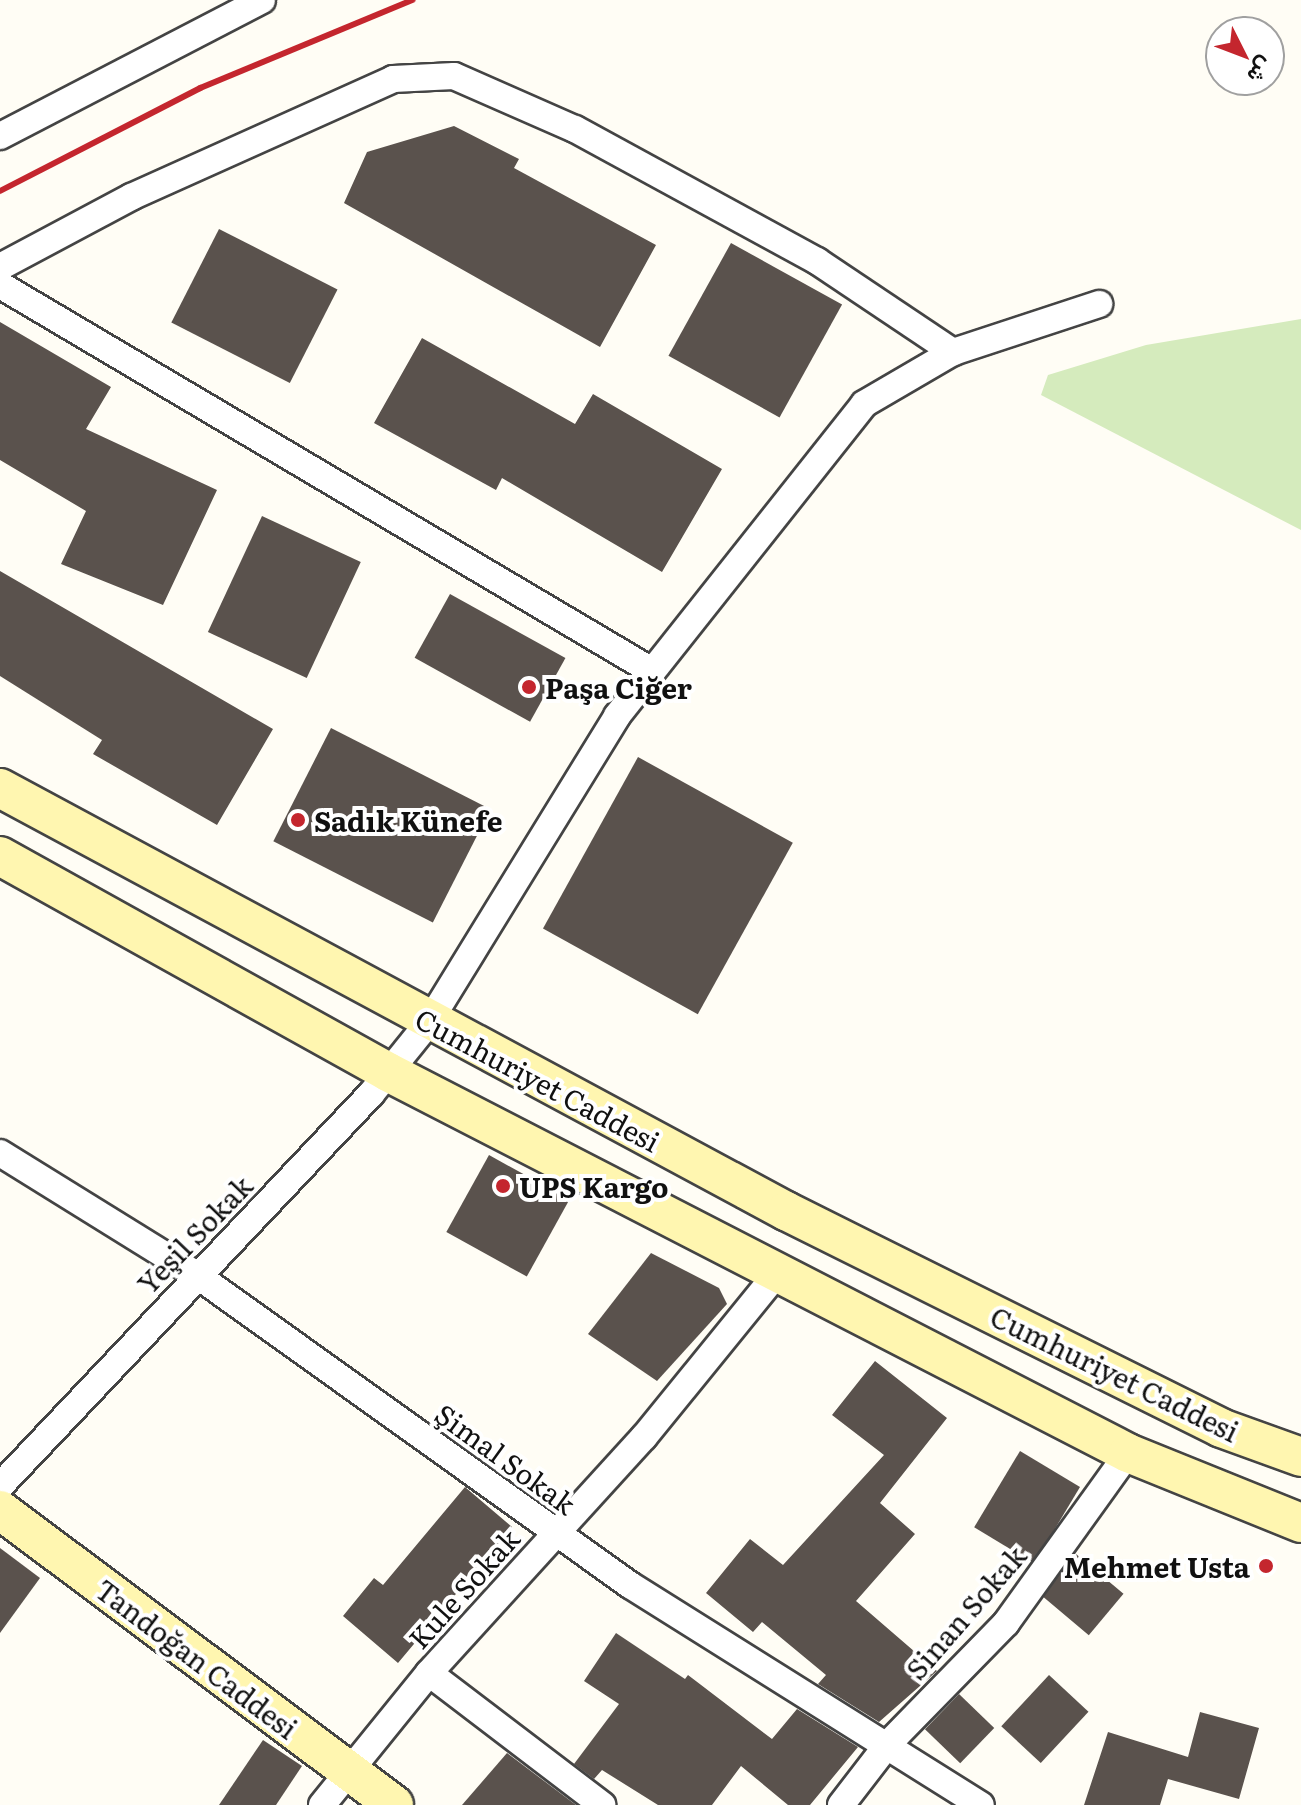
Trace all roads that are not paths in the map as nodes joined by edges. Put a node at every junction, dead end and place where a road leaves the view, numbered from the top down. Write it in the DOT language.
graph roads {
  1 [pos="262,0"];
  2 [pos="0,136"];
  3 [pos="0,267"];
  4 [pos="0,285"];
  5 [pos="1099,304"];
  6 [pos="953,352"];
  7 [pos="652,671"];
  8 [pos="0,788"];
  9 [pos="4,864"];
  10 [pos="429,1022"];
  11 [pos="388,1072"];
  12 [pos="0,1153"];
  13 [pos="779,1271"];
  14 [pos="198,1276"];
  15 [pos="1128,1453"];
  16 [pos="1301,1457"];
  17 [pos="0,1486"];
  18 [pos="0,1510"];
  19 [pos="1301,1523"];
  20 [pos="556,1534"];
  21 [pos="429,1673"];
  22 [pos="888,1744"];
  23 [pos="348,1772"];
  24 [pos="322,1805"];
  25 [pos="394,1805"];
  26 [pos="602,1805"];
  27 [pos="841,1805"];
  28 [pos="981,1805"];
  1 -- 2 [label="street"];
  3 -- 6 [label="street"];
  4 -- 7 [label="street"];
  5 -- 6 [label="street, Yeşil Sokak"];
  6 -- 7 [label="street, Yeşil Sokak"];
  7 -- 10 [label="street, Yeşil Sokak"];
  8 -- 10 [label="main road, Cumhuriyet Caddesi"];
  9 -- 11 [label="main road"];
  10 -- 11 [label="street, Yeşil Sokak"];
  10 -- 16 [label="main road, Cumhuriyet Caddesi"];
  11 -- 13 [label="main road"];
  11 -- 14 [label="street, Yeşil Sokak"];
  12 -- 14 [label="street, Şimal Sokak"];
  13 -- 15 [label="main road"];
  13 -- 20 [label="street, Kule Sokak"];
  14 -- 17 [label="street, Yeşil Sokak"];
  14 -- 20 [label="street, Şimal Sokak"];
  15 -- 19 [label="main road"];
  15 -- 22 [label="street, Sinan Sokak"];
  18 -- 23 [label="main road, Tandoğan Caddesi"];
  20 -- 21 [label="street, Kule Sokak"];
  20 -- 22 [label="street, Şimal Sokak"];
  21 -- 23 [label="street, Kule Sokak"];
  21 -- 26 [label="street"];
  22 -- 27 [label="street, Sinan Sokak"];
  22 -- 28 [label="street, Şimal Sokak"];
  23 -- 24 [label="street, Kule Sokak"];
  23 -- 25 [label="main road, Tandoğan Caddesi"];
}
